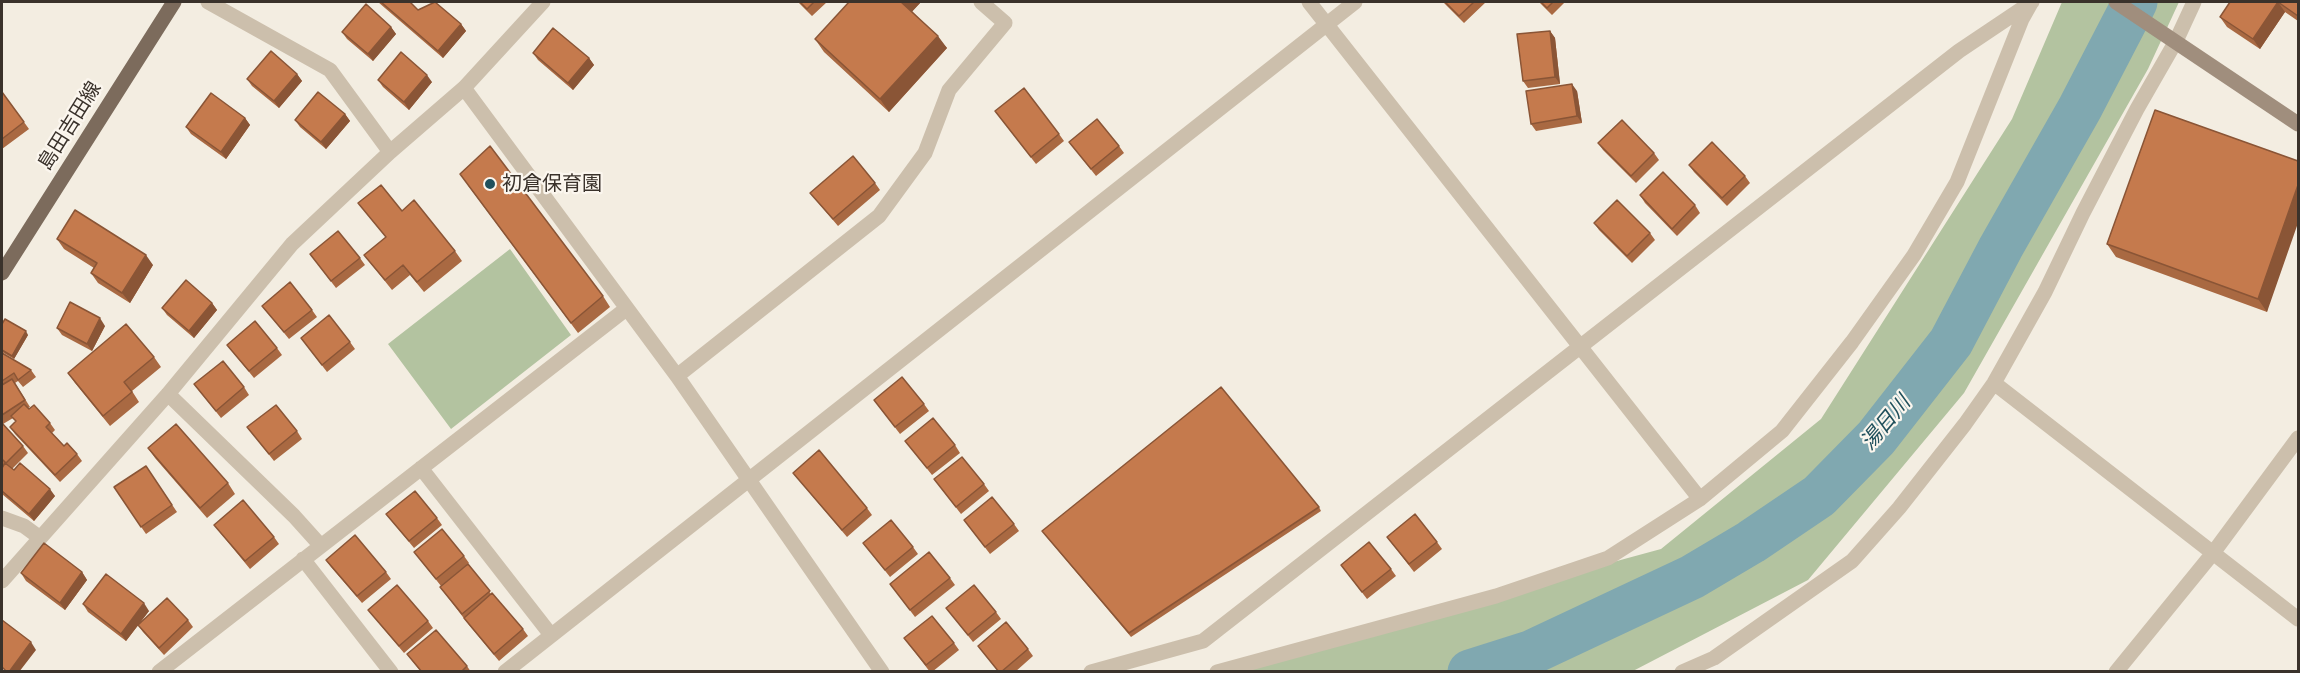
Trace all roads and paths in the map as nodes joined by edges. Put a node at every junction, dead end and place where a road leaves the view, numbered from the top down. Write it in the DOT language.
graph roads {
  1 [pos="174,2"];
  2 [pos="208,2"];
  3 [pos="543,2"];
  4 [pos="981,2"];
  5 [pos="1309,2"];
  6 [pos="1355,2"];
  7 [pos="2032,2"];
  8 [pos="2116,2"];
  9 [pos="2194,2"];
  10 [pos="1326,23"];
  11 [pos="2175,41"];
  12 [pos="464,88"];
  13 [pos="2298,124"];
  14 [pos="390,152"];
  15 [pos="2,273"];
  16 [pos="626,309"];
  17 [pos="1581,348"];
  18 [pos="677,376"];
  19 [pos="1994,383"];
  20 [pos="168,394"];
  21 [pos="2298,438"];
  22 [pos="421,468"];
  23 [pos="749,477"];
  24 [pos="1700,499"];
  25 [pos="2,518"];
  26 [pos="39,537"];
  27 [pos="321,546"];
  28 [pos="2213,553"];
  29 [pos="303,559"];
  30 [pos="2,580"];
  31 [pos="2298,619"];
  32 [pos="551,635"];
  33 [pos="159,672"];
  34 [pos="391,672"];
  35 [pos="505,672"];
  36 [pos="882,672"];
  37 [pos="1091,672"];
  38 [pos="1217,672"];
  39 [pos="1682,672"];
  40 [pos="2116,672"];
  1 -- 15 [label="main road, 島田吉田線"];
  2 -- 14 [label="street"];
  3 -- 12 [label="street"];
  4 -- 18 [label="street"];
  5 -- 10 [label="street"];
  6 -- 10 [label="street"];
  7 -- 17 [label="street"];
  7 -- 24 [label="street"];
  8 -- 11 [label="street"];
  9 -- 11 [label="street"];
  10 -- 17 [label="street"];
  10 -- 23 [label="street"];
  11 -- 13 [label="street"];
  11 -- 19 [label="street"];
  12 -- 14 [label="street"];
  12 -- 16 [label="street"];
  14 -- 20 [label="street"];
  16 -- 18 [label="street"];
  16 -- 22 [label="street"];
  17 -- 24 [label="street"];
  17 -- 37 [label="street"];
  18 -- 23 [label="street"];
  19 -- 28 [label="street"];
  19 -- 39 [label="street"];
  20 -- 26 [label="street"];
  20 -- 27 [label="street"];
  21 -- 28 [label="street"];
  22 -- 27 [label="street"];
  22 -- 32 [label="street"];
  23 -- 32 [label="street"];
  23 -- 36 [label="street"];
  24 -- 38 [label="street"];
  25 -- 26 [label="street"];
  26 -- 30 [label="street"];
  27 -- 29 [label="street"];
  28 -- 31 [label="street"];
  28 -- 40 [label="street"];
  29 -- 33 [label="street"];
  29 -- 34 [label="street"];
  32 -- 35 [label="street"];
}
